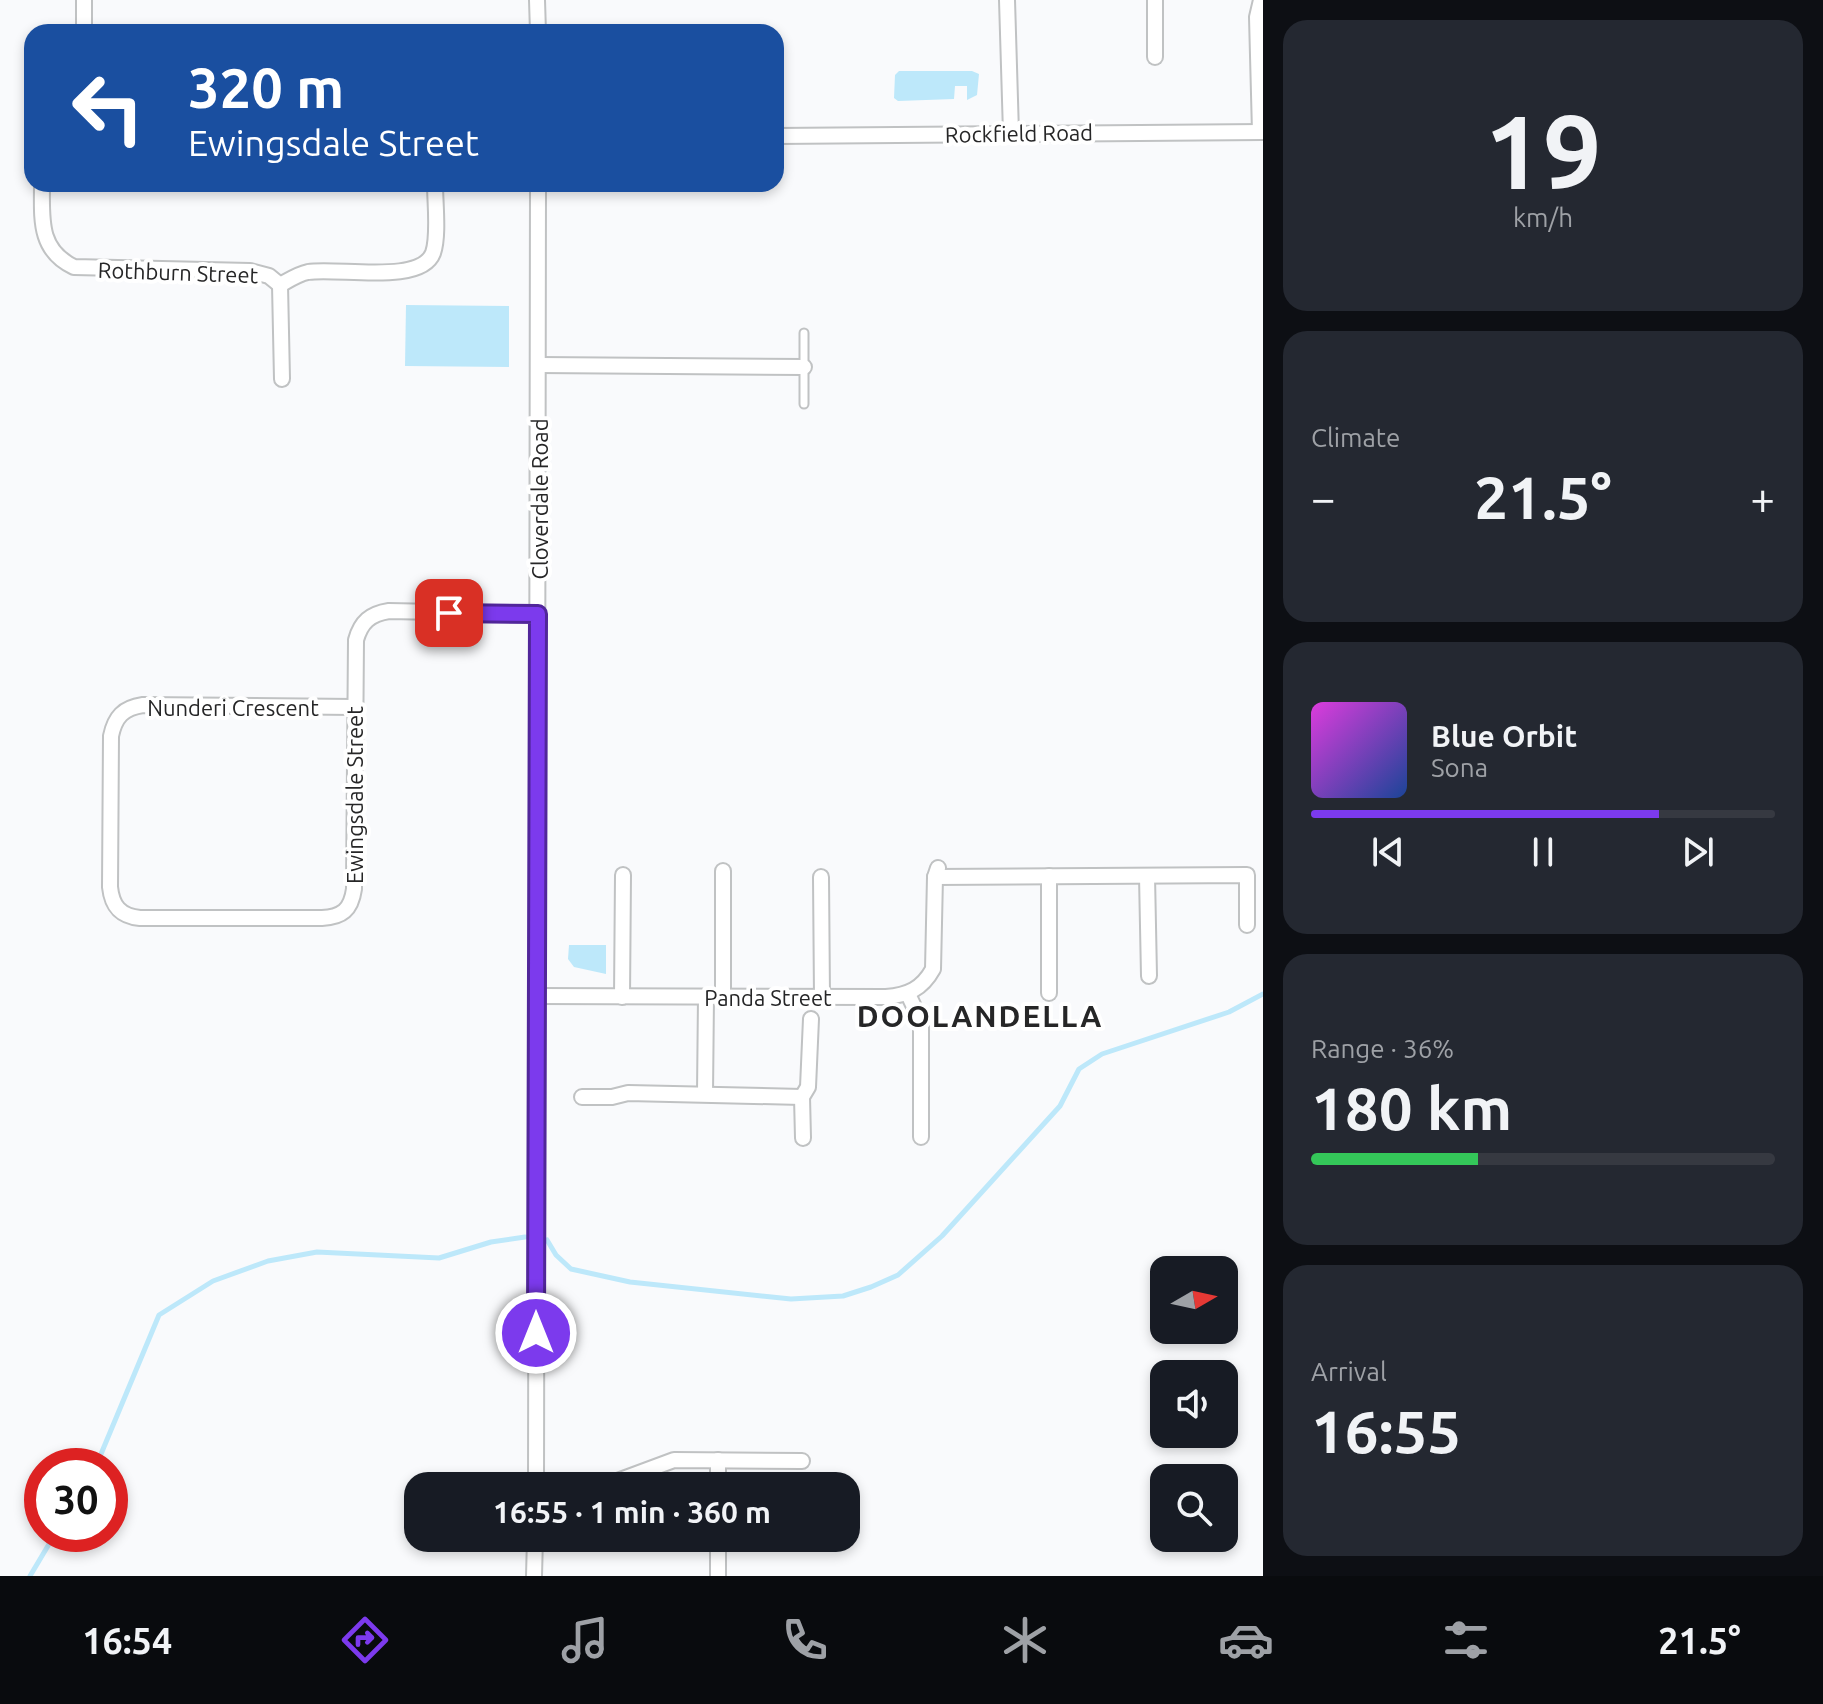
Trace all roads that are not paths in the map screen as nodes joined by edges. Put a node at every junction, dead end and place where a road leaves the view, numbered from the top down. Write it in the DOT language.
graph roads {
  1 [pos="84,0"];
  2 [pos="537,0"];
  3 [pos="1007,0"];
  4 [pos="1155,0"];
  5 [pos="1261,0"];
  6 [pos="84,24"];
  7 [pos="538,24"];
  8 [pos="1155,57"];
  9 [pos="1261,60"];
  10 [pos="1262,132"];
  11 [pos="1011,133"];
  12 [pos="784,136"];
  13 [pos="42,192"];
  14 [pos="435,192"];
  15 [pos="538,192"];
  16 [pos="280,285"];
  17 [pos="804,333"];
  18 [pos="539,365"];
  19 [pos="804,367"];
  20 [pos="282,379"];
  21 [pos="804,404"];
  22 [pos="538,614"];
  23 [pos="354,707"];
  24 [pos="723,871"];
  25 [pos="623,875"];
  26 [pos="1049,876"];
  27 [pos="1147,876"];
  28 [pos="821,877"];
  29 [pos="116,909"];
  30 [pos="1247,925"];
  31 [pos="1149,976"];
  32 [pos="1049,993"];
  33 [pos="908,994"];
  34 [pos="537,996"];
  35 [pos="622,997"];
  36 [pos="706,997"];
  37 [pos="723,997"];
  38 [pos="822,997"];
  39 [pos="811,1019"];
  40 [pos="705,1094"];
  41 [pos="582,1097"];
  42 [pos="802,1097"];
  43 [pos="921,1137"];
  44 [pos="803,1138"];
  45 [pos="718,1460"];
  46 [pos="802,1461"];
  47 [pos="536,1472"];
  48 [pos="642,1472"];
  49 [pos="718,1472"];
  50 [pos="535,1552"];
  51 [pos="718,1552"];
  52 [pos="534,1576"];
  53 [pos="718,1576"];
  1 -- 6 [label="street"];
  2 -- 7 [label="street"];
  3 -- 11 [label="street"];
  4 -- 8 [label="street"];
  5 -- 9 [label="street"];
  9 -- 10 [label="street"];
  10 -- 11 [label="street, Rockfield Road"];
  11 -- 12 [label="street, Rockfield Road"];
  13 -- 16 [label="street, Rothburn Street"];
  14 -- 16 [label="street"];
  15 -- 18 [label="street, Cloverdale Road"];
  16 -- 20 [label="street"];
  17 -- 19 [label="lane"];
  18 -- 19 [label="street"];
  18 -- 22 [label="street, Cloverdale Road"];
  19 -- 21 [label="lane"];
  22 -- 23 [label="street, Ewingsdale Street"];
  22 -- 34 [label="street, Cloverdale Road"];
  23 -- 29 [label="street, Nunderi Crescent"];
  23 -- 29 [label="street, Ewingsdale Street"];
  24 -- 37 [label="street"];
  25 -- 35 [label="street"];
  26 -- 27 [label="street"];
  26 -- 32 [label="street"];
  26 -- 33 [label="street"];
  27 -- 30 [label="street"];
  27 -- 31 [label="street"];
  28 -- 38 [label="street"];
  33 -- 38 [label="street, Panda Street"];
  33 -- 43 [label="street"];
  34 -- 35 [label="street, Panda Street"];
  34 -- 47 [label="street, Cloverdale Road"];
  35 -- 36 [label="street, Panda Street"];
  36 -- 37 [label="street, Panda Street"];
  36 -- 40 [label="street"];
  37 -- 38 [label="street, Panda Street"];
  39 -- 42 [label="street"];
  40 -- 41 [label="street"];
  40 -- 42 [label="street"];
  42 -- 44 [label="street"];
  45 -- 46 [label="street"];
  45 -- 48 [label="street"];
  45 -- 49 [label="street"];
  50 -- 52 [label="street"];
  51 -- 53 [label="street"];
}
